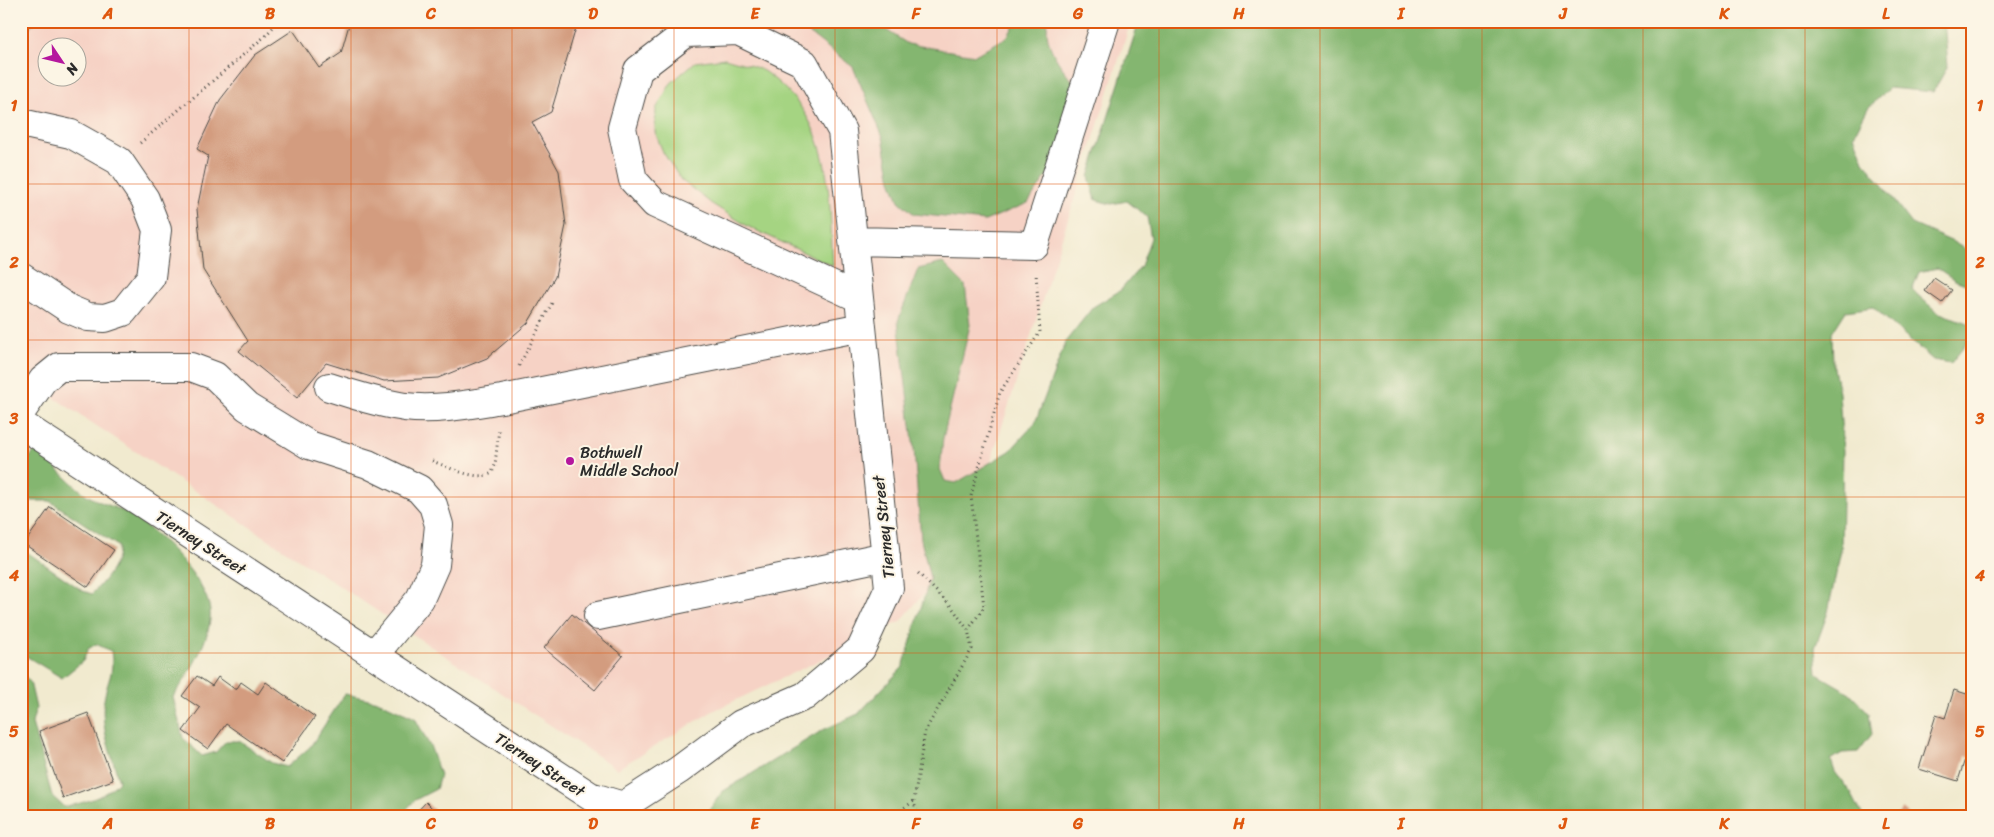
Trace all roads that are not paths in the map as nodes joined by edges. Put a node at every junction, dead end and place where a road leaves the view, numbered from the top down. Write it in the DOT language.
graph roads {
  1 [pos="1106,21"];
  2 [pos="21,123"];
  3 [pos="853,241"];
  4 [pos="21,276"];
  5 [pos="859,298"];
  6 [pos="862,327"];
  7 [pos="329,387"];
  8 [pos="21,412"];
  9 [pos="21,424"];
  10 [pos="886,556"];
  11 [pos="598,616"];
  12 [pos="374,655"];
  1 -- 3 [label="street"];
  2 -- 4 [label="street"];
  3 -- 5 [label="street, Tierney Street"];
  3 -- 5 [label="street, Tierney Street"];
  5 -- 6 [label="street, Tierney Street"];
  6 -- 7 [label="street"];
  6 -- 10 [label="street, Tierney Street"];
  8 -- 12 [label="street"];
  9 -- 12 [label="street, Tierney Street"];
  10 -- 11 [label="street"];
  10 -- 12 [label="street, Tierney Street"];
}
